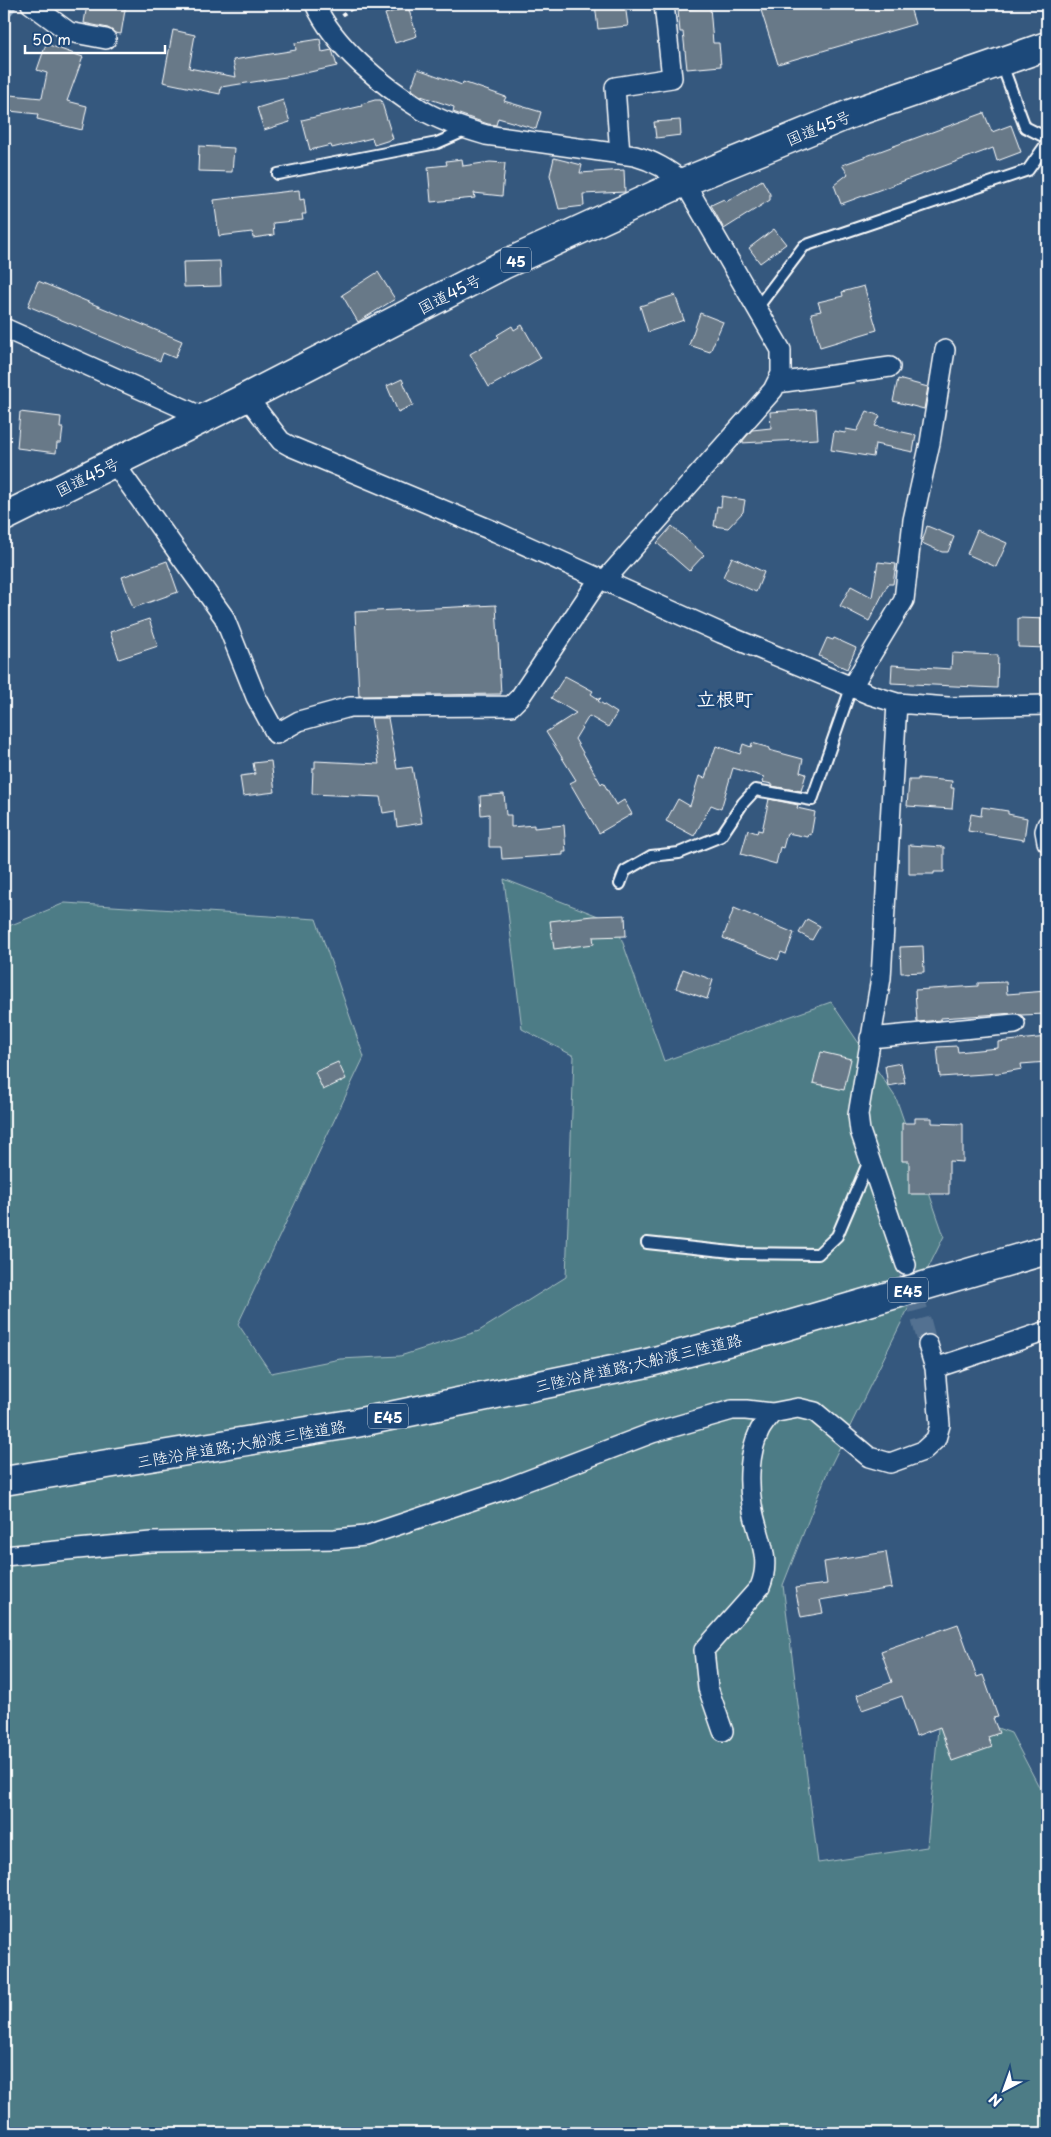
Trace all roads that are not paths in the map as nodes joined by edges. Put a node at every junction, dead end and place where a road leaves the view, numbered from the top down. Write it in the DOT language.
graph roads {
  1 [pos="31,4"];
  2 [pos="315,4"];
  3 [pos="664,4"];
  4 [pos="106,39"];
  5 [pos="1047,46"];
  6 [pos="1000,62"];
  7 [pos="468,130"];
  8 [pos="1047,138"];
  9 [pos="1047,143"];
  10 [pos="620,154"];
  11 [pos="278,174"];
  12 [pos="684,182"];
  13 [pos="757,308"];
  14 [pos="4,328"];
  15 [pos="945,350"];
  16 [pos="890,367"];
  17 [pos="780,374"];
  18 [pos="247,397"];
  19 [pos="205,418"];
  20 [pos="114,463"];
  21 [pos="4,517"];
  22 [pos="602,579"];
  23 [pos="851,688"];
  24 [pos="897,703"];
  25 [pos="1047,707"];
  26 [pos="1047,825"];
  27 [pos="1047,842"];
  28 [pos="620,884"];
  29 [pos="1015,1024"];
  30 [pos="870,1038"];
  31 [pos="870,1160"];
  32 [pos="647,1243"];
  33 [pos="1047,1250"];
  34 [pos="906,1265"];
  35 [pos="1047,1270"];
  36 [pos="1047,1330"];
  37 [pos="769,1331"];
  38 [pos="928,1345"];
  39 [pos="935,1368"];
  40 [pos="772,1413"];
  41 [pos="4,1482"];
  42 [pos="4,1556"];
  43 [pos="723,1731"];
  1 -- 4 [label="street"];
  2 -- 7 [label="street"];
  3 -- 10 [label="street"];
  5 -- 6 [label="highway, 国道45号 / 45"];
  6 -- 8 [label="lane"];
  6 -- 12 [label="highway, 国道45号 / 45"];
  7 -- 10 [label="street"];
  7 -- 11 [label="lane"];
  9 -- 13 [label="lane"];
  10 -- 12 [label="street"];
  12 -- 13 [label="street"];
  12 -- 18 [label="highway, 国道45号 / 45"];
  13 -- 17 [label="street"];
  14 -- 19 [label="street"];
  15 -- 23 [label="street"];
  16 -- 17 [label="street"];
  17 -- 22 [label="street"];
  18 -- 19 [label="highway, 国道45号 / 45"];
  18 -- 22 [label="street"];
  19 -- 20 [label="highway, 国道45号 / 45"];
  20 -- 21 [label="highway, 国道45号 / 45"];
  20 -- 22 [label="street"];
  22 -- 23 [label="street"];
  23 -- 24 [label="street"];
  23 -- 28 [label="lane"];
  24 -- 25 [label="street"];
  24 -- 30 [label="street"];
  26 -- 27 [label="street"];
  29 -- 30 [label="street"];
  30 -- 31 [label="street"];
  31 -- 32 [label="lane"];
  31 -- 34 [label="street"];
  33 -- 37 [label="highway, 三陸沿岸道路;大船渡三陸道路 / E45"];
  35 -- 37 [label="highway, 三陸沿岸道路;大船渡三陸道路 / E45"];
  36 -- 39 [label="street"];
  37 -- 41 [label="highway, 三陸沿岸道路;大船渡三陸道路 / E45"];
  38 -- 39 [label="street"];
  39 -- 40 [label="street"];
  40 -- 42 [label="street"];
  40 -- 43 [label="street"];
}
